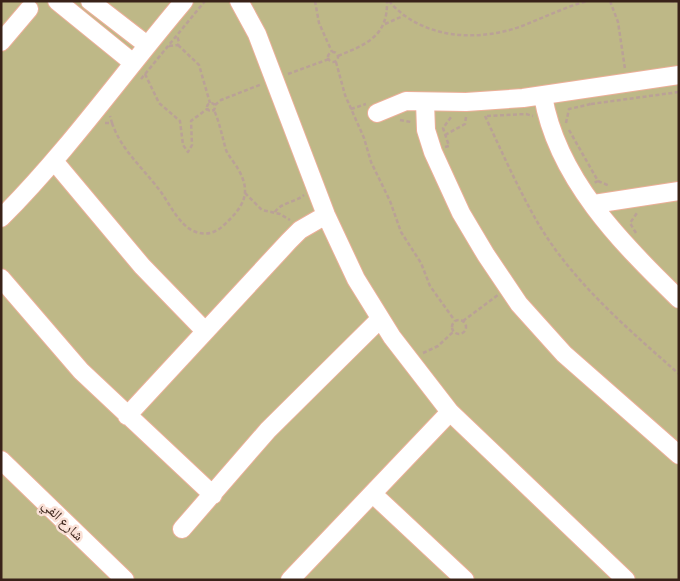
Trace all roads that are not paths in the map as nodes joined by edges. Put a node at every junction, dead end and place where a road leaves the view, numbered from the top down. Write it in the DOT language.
graph roads {
  1 [pos="57,1"];
  2 [pos="90,1"];
  3 [pos="184,1"];
  4 [pos="239,1"];
  5 [pos="29,9"];
  6 [pos="1,42"];
  7 [pos="146,45"];
  8 [pos="139,68"];
  9 [pos="679,75"];
  10 [pos="543,96"];
  11 [pos="424,102"];
  12 [pos="377,113"];
  13 [pos="54,161"];
  14 [pos="679,191"];
  15 [pos="594,204"];
  16 [pos="326,215"];
  17 [pos="1,218"];
  18 [pos="1,278"];
  19 [pos="679,299"];
  20 [pos="380,319"];
  21 [pos="205,332"];
  22 [pos="450,412"];
  23 [pos="127,416"];
  24 [pos="679,455"];
  25 [pos="1,460"];
  26 [pos="372,494"];
  27 [pos="213,495"];
  28 [pos="182,529"];
  29 [pos="126,580"];
  30 [pos="290,580"];
  31 [pos="465,580"];
  32 [pos="626,580"];
  1 -- 8 [label="street"];
  2 -- 7 [label="street"];
  3 -- 7 [label="street"];
  4 -- 16 [label="street"];
  5 -- 6 [label="street"];
  7 -- 8 [label="street"];
  8 -- 13 [label="street"];
  9 -- 10 [label="street"];
  10 -- 11 [label="street"];
  10 -- 15 [label="street"];
  11 -- 12 [label="street"];
  11 -- 24 [label="street"];
  13 -- 17 [label="street"];
  13 -- 21 [label="street"];
  14 -- 15 [label="street"];
  15 -- 19 [label="street"];
  16 -- 20 [label="street"];
  16 -- 21 [label="street"];
  18 -- 23 [label="street"];
  20 -- 22 [label="street"];
  20 -- 27 [label="street"];
  21 -- 23 [label="street"];
  22 -- 26 [label="street"];
  22 -- 32 [label="street"];
  23 -- 27 [label="street"];
  25 -- 29 [label="street, شارع الفي"];
  26 -- 30 [label="street"];
  26 -- 31 [label="street"];
  27 -- 28 [label="street"];
}
